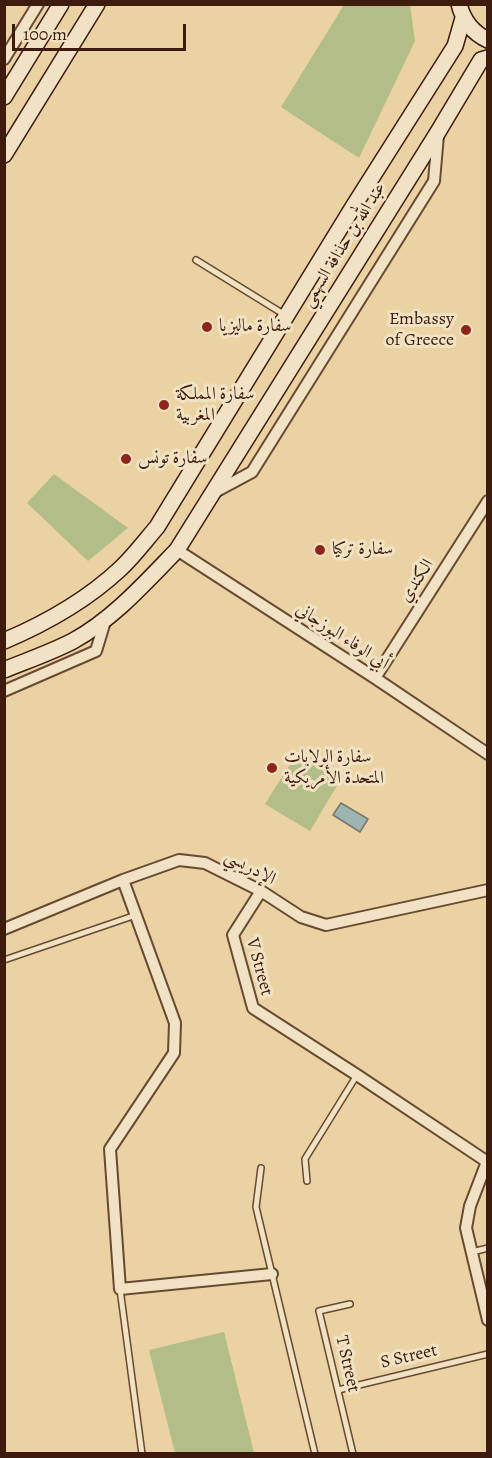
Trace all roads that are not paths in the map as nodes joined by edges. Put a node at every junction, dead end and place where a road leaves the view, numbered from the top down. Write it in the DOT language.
graph roads {
  1 [pos="38,4"];
  2 [pos="61,4"];
  3 [pos="97,4"];
  4 [pos="461,11"];
  5 [pos="488,40"];
  6 [pos="488,58"];
  7 [pos="4,59"];
  8 [pos="4,97"];
  9 [pos="438,132"];
  10 [pos="4,155"];
  11 [pos="196,260"];
  12 [pos="287,316"];
  13 [pos="213,493"];
  14 [pos="488,501"];
  15 [pos="177,550"];
  16 [pos="106,618"];
  17 [pos="4,641"];
  18 [pos="4,670"];
  19 [pos="375,678"];
  20 [pos="4,691"];
  21 [pos="488,754"];
  22 [pos="123,880"];
  23 [pos="261,891"];
  24 [pos="486,891"];
  25 [pos="136,915"];
  26 [pos="4,929"];
  27 [pos="4,960"];
  28 [pos="357,1075"];
  29 [pos="487,1160"];
  30 [pos="261,1168"];
  31 [pos="307,1180"];
  32 [pos="488,1248"];
  33 [pos="472,1252"];
  34 [pos="272,1274"];
  35 [pos="484,1285"];
  36 [pos="120,1289"];
  37 [pos="350,1304"];
  38 [pos="488,1320"];
  39 [pos="488,1354"];
  40 [pos="338,1389"];
  41 [pos="142,1454"];
  42 [pos="315,1454"];
  43 [pos="353,1454"];
  1 -- 7 [label="street"];
  2 -- 8 [label="street"];
  3 -- 10 [label="street"];
  4 -- 5 [label="street"];
  4 -- 12 [label="street, عبد الله بن حذافة السهمي"];
  6 -- 9 [label="street, عبد الله بن حذافة السهمي"];
  9 -- 13 [label="street, عبد الله بن حذافة السهمي"];
  9 -- 13 [label="street"];
  11 -- 12 [label="lane"];
  12 -- 17 [label="street, عبد الله بن حذافة السهمي"];
  13 -- 15 [label="street, عبد الله بن حذافة السهمي"];
  14 -- 19 [label="street, الكندي"];
  15 -- 16 [label="street, عبد الله بن حذافة السهمي"];
  15 -- 19 [label="street, أبي الوفاء البوزجاني"];
  16 -- 18 [label="street, عبد الله بن حذافة السهمي"];
  16 -- 20 [label="street"];
  19 -- 21 [label="street, أبي الوفاء البوزجاني"];
  22 -- 23 [label="street, الإدريسي"];
  22 -- 25 [label="street"];
  22 -- 26 [label="street, الإدريسي"];
  23 -- 24 [label="street, الإدريسي"];
  23 -- 28 [label="street, V Street"];
  25 -- 27 [label="lane"];
  25 -- 36 [label="street"];
  28 -- 29 [label="street, V Street"];
  28 -- 31 [label="lane"];
  29 -- 33 [label="street"];
  30 -- 34 [label="lane"];
  32 -- 33 [label="lane"];
  33 -- 35 [label="street"];
  34 -- 36 [label="street"];
  34 -- 42 [label="lane"];
  35 -- 38 [label="street"];
  36 -- 41 [label="lane"];
  37 -- 40 [label="lane, T Street"];
  39 -- 40 [label="lane, S Street"];
  40 -- 43 [label="lane, T Street"];
}
